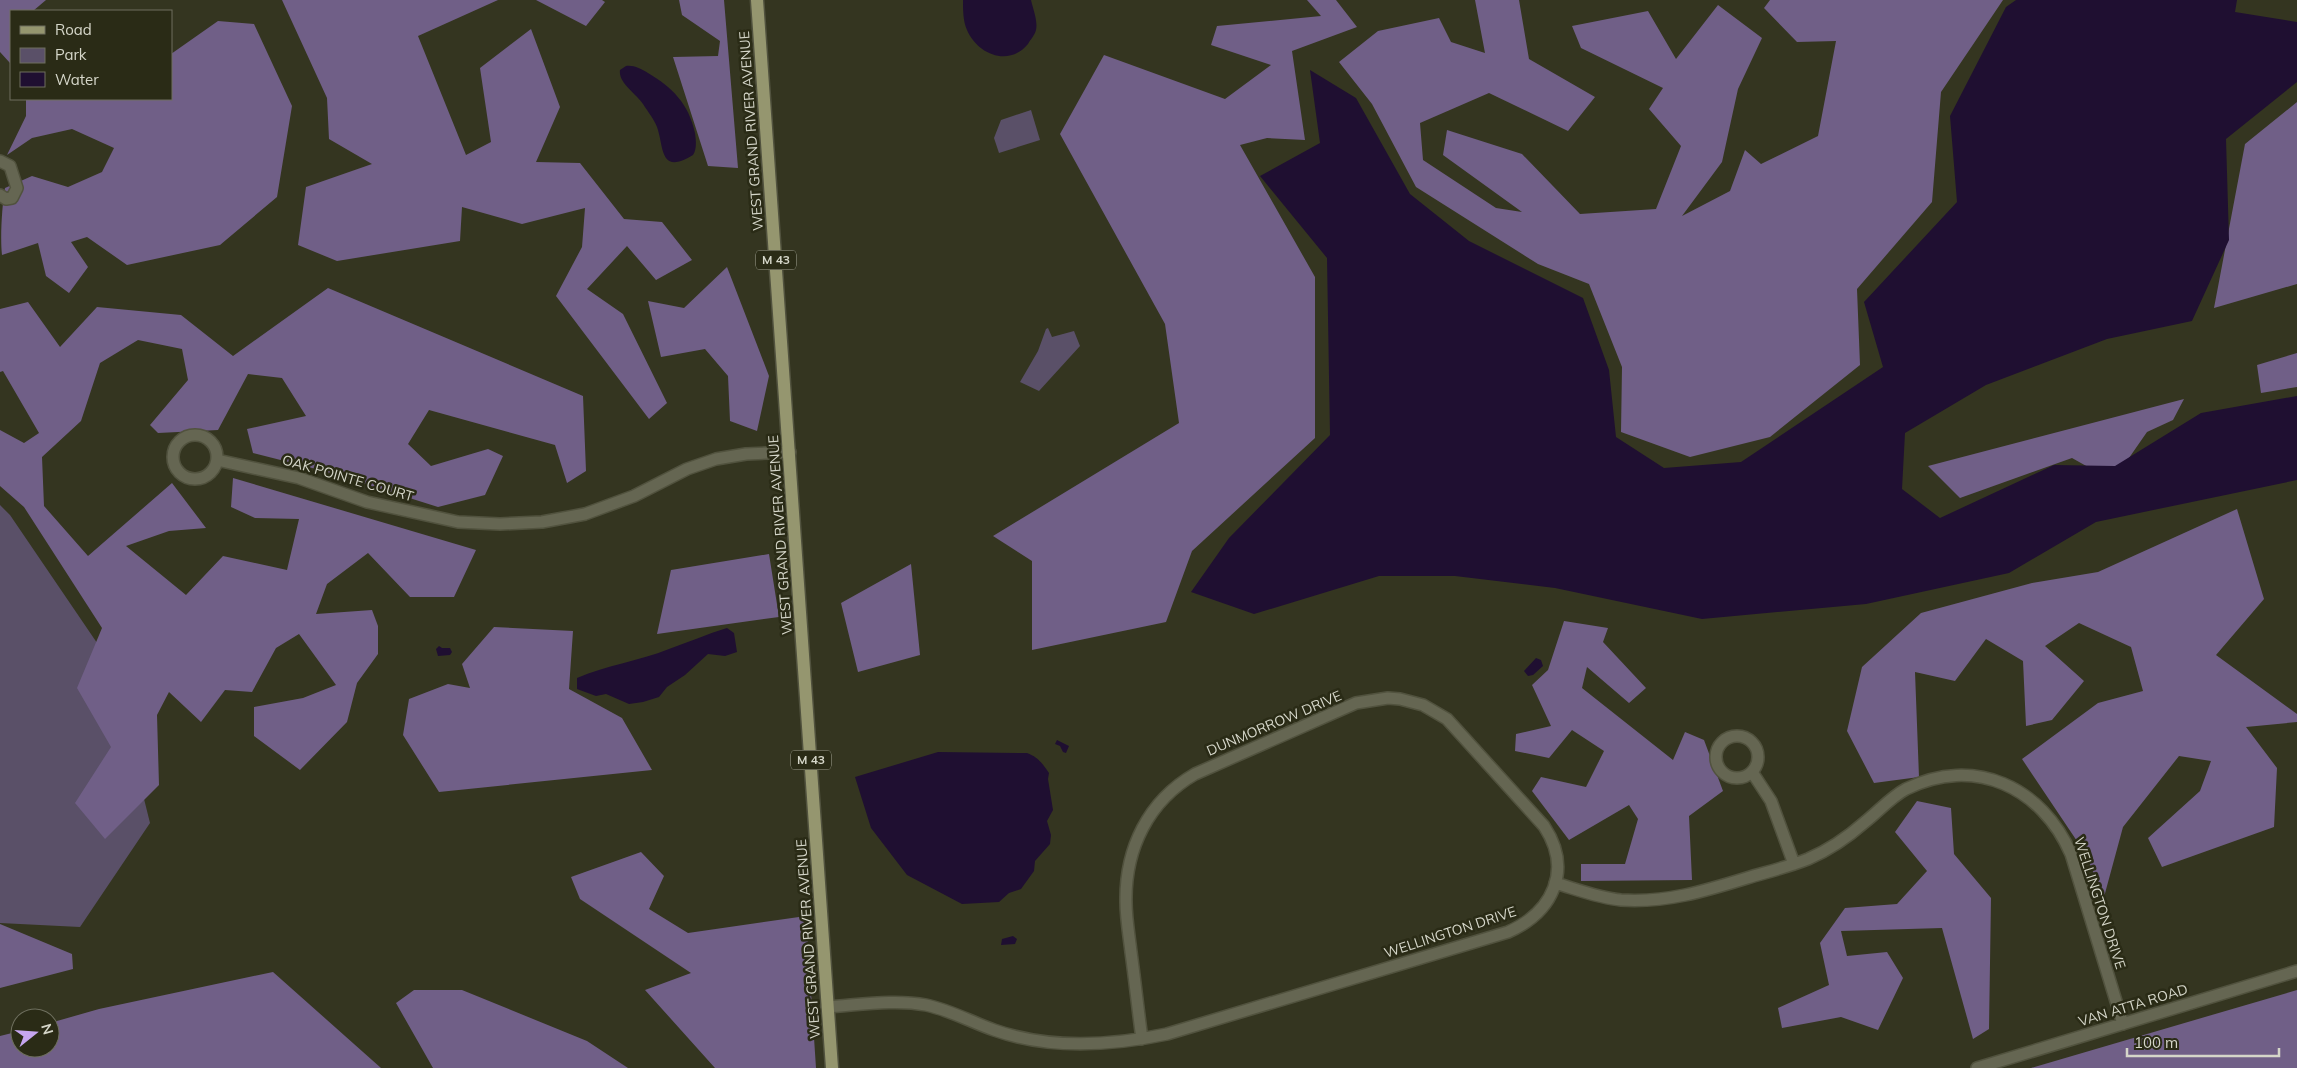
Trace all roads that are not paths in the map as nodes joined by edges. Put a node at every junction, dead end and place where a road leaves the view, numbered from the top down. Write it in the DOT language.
graph roads {
  1 [pos="757,0"];
  2 [pos="0,161"];
  3 [pos="0,195"];
  4 [pos="790,452"];
  5 [pos="217,460"];
  6 [pos="1752,772"];
  7 [pos="1794,864"];
  8 [pos="1555,883"];
  9 [pos="2297,971"];
  10 [pos="827,1007"];
  11 [pos="2123,1024"];
  12 [pos="1142,1039"];
  13 [pos="832,1068"];
  14 [pos="1977,1068"];
  1 -- 4 [label="main road, WEST GRAND RIVER AVENUE / M 43"];
  2 -- 3 [label="street"];
  4 -- 5 [label="street, OAK POINTE COURT"];
  4 -- 10 [label="main road, WEST GRAND RIVER AVENUE / M 43"];
  6 -- 7 [label="street"];
  7 -- 8 [label="street, WELLINGTON DRIVE"];
  7 -- 11 [label="street, WELLINGTON DRIVE"];
  8 -- 12 [label="street, WELLINGTON DRIVE"];
  8 -- 12 [label="street, DUNMORROW DRIVE"];
  9 -- 11 [label="street, VAN ATTA ROAD"];
  10 -- 12 [label="street, WELLINGTON DRIVE"];
  10 -- 13 [label="main road, WEST GRAND RIVER AVENUE / M 43"];
  11 -- 14 [label="street, VAN ATTA ROAD"];
}
